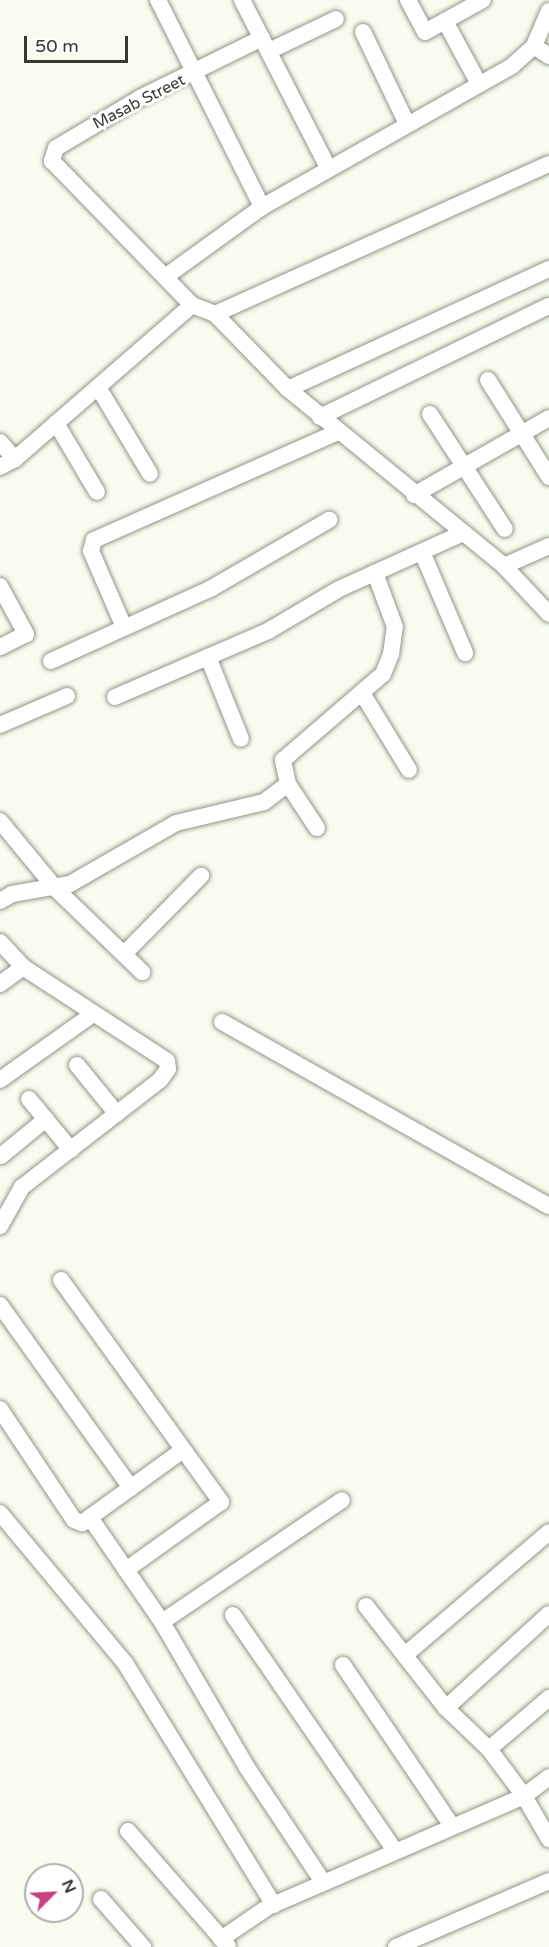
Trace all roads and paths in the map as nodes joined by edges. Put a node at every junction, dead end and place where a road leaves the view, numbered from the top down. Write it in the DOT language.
graph roads {
  1 [pos="158,0"];
  2 [pos="408,0"];
  3 [pos="483,0"];
  4 [pos="246,1"];
  5 [pos="549,11"];
  6 [pos="336,19"];
  7 [pos="445,21"];
  8 [pos="363,32"];
  9 [pos="266,44"];
  10 [pos="534,46"];
  11 [pos="549,56"];
  12 [pos="195,73"];
  13 [pos="479,84"];
  14 [pos="407,124"];
  15 [pos="549,164"];
  16 [pos="329,169"];
  17 [pos="262,207"];
  18 [pos="549,269"];
  19 [pos="165,277"];
  20 [pos="192,305"];
  21 [pos="549,306"];
  22 [pos="215,314"];
  23 [pos="488,380"];
  24 [pos="98,387"];
  25 [pos="288,389"];
  26 [pos="430,414"];
  27 [pos="320,417"];
  28 [pos="549,418"];
  29 [pos="56,423"];
  30 [pos="338,432"];
  31 [pos="522,434"];
  32 [pos="0,442"];
  33 [pos="15,459"];
  34 [pos="464,466"];
  35 [pos="0,467"];
  36 [pos="150,474"];
  37 [pos="549,477"];
  38 [pos="98,492"];
  39 [pos="414,495"];
  40 [pos="329,520"];
  41 [pos="505,529"];
  42 [pos="461,534"];
  43 [pos="549,546"];
  44 [pos="422,552"];
  45 [pos="504,566"];
  46 [pos="375,573"];
  47 [pos="0,586"];
  48 [pos="549,614"];
  49 [pos="124,627"];
  50 [pos="0,647"];
  51 [pos="465,653"];
  52 [pos="208,657"];
  53 [pos="51,661"];
  54 [pos="362,693"];
  55 [pos="67,696"];
  56 [pos="115,697"];
  57 [pos="0,725"];
  58 [pos="241,739"];
  59 [pos="409,770"];
  60 [pos="288,784"];
  61 [pos="0,821"];
  62 [pos="317,828"];
  63 [pos="201,876"];
  64 [pos="56,889"];
  65 [pos="0,901"];
  66 [pos="0,942"];
  67 [pos="124,954"];
  68 [pos="23,967"];
  69 [pos="142,972"];
  70 [pos="0,984"];
  71 [pos="93,1014"];
  72 [pos="222,1022"];
  73 [pos="77,1065"];
  74 [pos="0,1080"];
  75 [pos="29,1099"];
  76 [pos="117,1114"];
  77 [pos="46,1119"];
  78 [pos="71,1150"];
  79 [pos="1,1156"];
  80 [pos="549,1206"];
  81 [pos="0,1224"];
  82 [pos="61,1280"];
  83 [pos="0,1305"];
  84 [pos="0,1409"];
  85 [pos="183,1450"];
  86 [pos="131,1488"];
  87 [pos="342,1500"];
  88 [pos="0,1513"];
  89 [pos="91,1519"];
  90 [pos="549,1532"];
  91 [pos="126,1570"];
  92 [pos="366,1606"];
  93 [pos="549,1614"];
  94 [pos="233,1615"];
  95 [pos="162,1622"];
  96 [pos="405,1655"];
  97 [pos="343,1665"];
  98 [pos="549,1698"];
  99 [pos="446,1708"];
  100 [pos="489,1749"];
  101 [pos="549,1777"];
  102 [pos="524,1796"];
  103 [pos="452,1826"];
  104 [pos="128,1831"];
  105 [pos="549,1839"];
  106 [pos="395,1851"];
  107 [pos="549,1881"];
  108 [pos="323,1882"];
  109 [pos="101,1899"];
  110 [pos="274,1905"];
  111 [pos="225,1943"];
  112 [pos="142,1947"];
  113 [pos="396,1947"];
  1 -- 12 [label="street"];
  2 -- 7 [label="street"];
  3 -- 7 [label="street"];
  4 -- 9 [label="street"];
  5 -- 10 [label="street"];
  6 -- 9 [label="street, Masab Street"];
  7 -- 13 [label="street"];
  8 -- 14 [label="street"];
  9 -- 12 [label="street, Masab Street"];
  9 -- 16 [label="street"];
  10 -- 11 [label="street"];
  10 -- 13 [label="street"];
  12 -- 17 [label="street"];
  12 -- 19 [label="street, Masab Street"];
  13 -- 14 [label="street"];
  14 -- 16 [label="street"];
  15 -- 22 [label="street"];
  16 -- 17 [label="street"];
  17 -- 19 [label="street"];
  18 -- 25 [label="street"];
  19 -- 20 [label="street"];
  20 -- 22 [label="street"];
  20 -- 24 [label="street"];
  21 -- 27 [label="street"];
  22 -- 25 [label="street"];
  23 -- 31 [label="street"];
  24 -- 29 [label="street"];
  24 -- 36 [label="street"];
  25 -- 27 [label="street"];
  26 -- 34 [label="street"];
  27 -- 30 [label="street"];
  28 -- 31 [label="street"];
  29 -- 33 [label="street"];
  29 -- 38 [label="street"];
  30 -- 39 [label="street"];
  30 -- 49 [label="street"];
  31 -- 34 [label="street"];
  31 -- 37 [label="street"];
  32 -- 33 [label="street"];
  33 -- 35 [label="street"];
  34 -- 39 [label="street"];
  34 -- 41 [label="street"];
  39 -- 42 [label="street"];
  40 -- 49 [label="street"];
  42 -- 44 [label="street"];
  42 -- 45 [label="street"];
  43 -- 45 [label="street"];
  44 -- 46 [label="street"];
  44 -- 51 [label="street"];
  45 -- 48 [label="street"];
  46 -- 52 [label="street"];
  46 -- 54 [label="street"];
  47 -- 50 [label="street"];
  49 -- 53 [label="street"];
  52 -- 56 [label="street"];
  52 -- 58 [label="street"];
  54 -- 59 [label="street"];
  54 -- 60 [label="street"];
  55 -- 57 [label="street"];
  60 -- 62 [label="street"];
  60 -- 64 [label="street"];
  61 -- 64 [label="street"];
  63 -- 67 [label="street"];
  64 -- 65 [label="street"];
  64 -- 67 [label="street"];
  66 -- 68 [label="street"];
  67 -- 69 [label="street"];
  68 -- 70 [label="street"];
  68 -- 71 [label="street"];
  71 -- 74 [label="street"];
  71 -- 76 [label="street"];
  72 -- 80 [label="street"];
  73 -- 76 [label="street"];
  75 -- 77 [label="street"];
  76 -- 78 [label="street"];
  77 -- 78 [label="street"];
  77 -- 79 [label="street"];
  78 -- 81 [label="street"];
  82 -- 85 [label="street"];
  83 -- 86 [label="street"];
  84 -- 89 [label="street"];
  85 -- 86 [label="street"];
  85 -- 91 [label="street"];
  86 -- 89 [label="street"];
  87 -- 95 [label="street"];
  88 -- 110 [label="street"];
  89 -- 91 [label="street"];
  90 -- 96 [label="street"];
  91 -- 95 [label="street"];
  92 -- 96 [label="street"];
  93 -- 99 [label="street"];
  94 -- 106 [label="street"];
  95 -- 108 [label="street"];
  96 -- 99 [label="street"];
  97 -- 103 [label="street"];
  98 -- 100 [label="street"];
  99 -- 100 [label="street"];
  100 -- 102 [label="street"];
  101 -- 102 [label="street"];
  102 -- 103 [label="street"];
  102 -- 105 [label="street"];
  103 -- 106 [label="street"];
  104 -- 111 [label="street"];
  106 -- 108 [label="street"];
  107 -- 113 [label="street"];
  108 -- 110 [label="street"];
  109 -- 112 [label="street"];
  110 -- 111 [label="street"];
}
